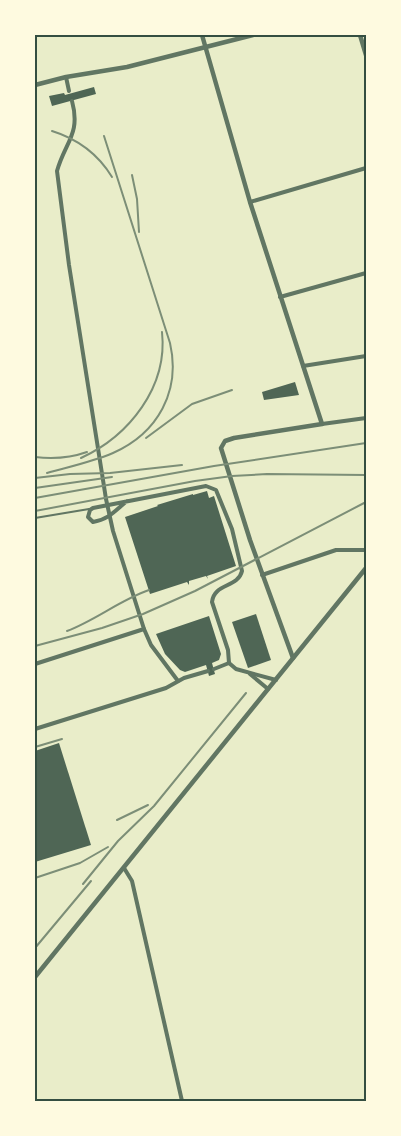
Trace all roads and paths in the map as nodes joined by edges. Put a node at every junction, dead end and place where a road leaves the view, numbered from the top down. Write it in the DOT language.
graph roads {
  1 [pos="202,35"];
  2 [pos="253,35"];
  3 [pos="360,35"];
  4 [pos="206,48"];
  5 [pos="366,55"];
  6 [pos="66,77"];
  7 [pos="35,85"];
  8 [pos="70,92"];
  9 [pos="72,101"];
  10 [pos="366,168"];
  11 [pos="250,202"];
  12 [pos="366,273"];
  13 [pos="280,297"];
  14 [pos="366,356"];
  15 [pos="303,366"];
  16 [pos="366,418"];
  17 [pos="322,424"];
  18 [pos="127,502"];
  19 [pos="93,508"];
  20 [pos="35,518"];
  21 [pos="366,550"];
  22 [pos="366,568"];
  23 [pos="262,575"];
  24 [pos="144,629"];
  25 [pos="293,658"];
  26 [pos="35,664"];
  27 [pos="229,664"];
  28 [pos="214,669"];
  29 [pos="208,671"];
  30 [pos="248,672"];
  31 [pos="276,680"];
  32 [pos="178,681"];
  33 [pos="268,689"];
  34 [pos="35,729"];
  35 [pos="124,868"];
  36 [pos="35,977"];
  37 [pos="182,1101"];
  1 -- 4 [label="street"];
  2 -- 4 [label="street"];
  3 -- 5 [label="street"];
  4 -- 6 [label="street"];
  4 -- 11 [label="street"];
  6 -- 7 [label="street"];
  6 -- 8 [label="street"];
  9 -- 24 [label="street"];
  10 -- 11 [label="street"];
  11 -- 13 [label="street"];
  12 -- 13 [label="street"];
  13 -- 15 [label="street"];
  14 -- 15 [label="street"];
  15 -- 17 [label="street"];
  16 -- 17 [label="street"];
  17 -- 23 [label="street"];
  18 -- 19 [label="street"];
  18 -- 19 [label="street"];
  18 -- 27 [label="street"];
  19 -- 20 [label="lane"];
  21 -- 23 [label="street"];
  22 -- 25 [label="street"];
  23 -- 25 [label="street"];
  24 -- 26 [label="street"];
  24 -- 32 [label="street"];
  25 -- 31 [label="street"];
  27 -- 28 [label="street"];
  27 -- 30 [label="street"];
  29 -- 32 [label="street"];
  30 -- 31 [label="street"];
  30 -- 33 [label="street"];
  31 -- 33 [label="street"];
  32 -- 34 [label="street"];
  33 -- 35 [label="street"];
  35 -- 36 [label="street"];
  35 -- 37 [label="street"];
}
